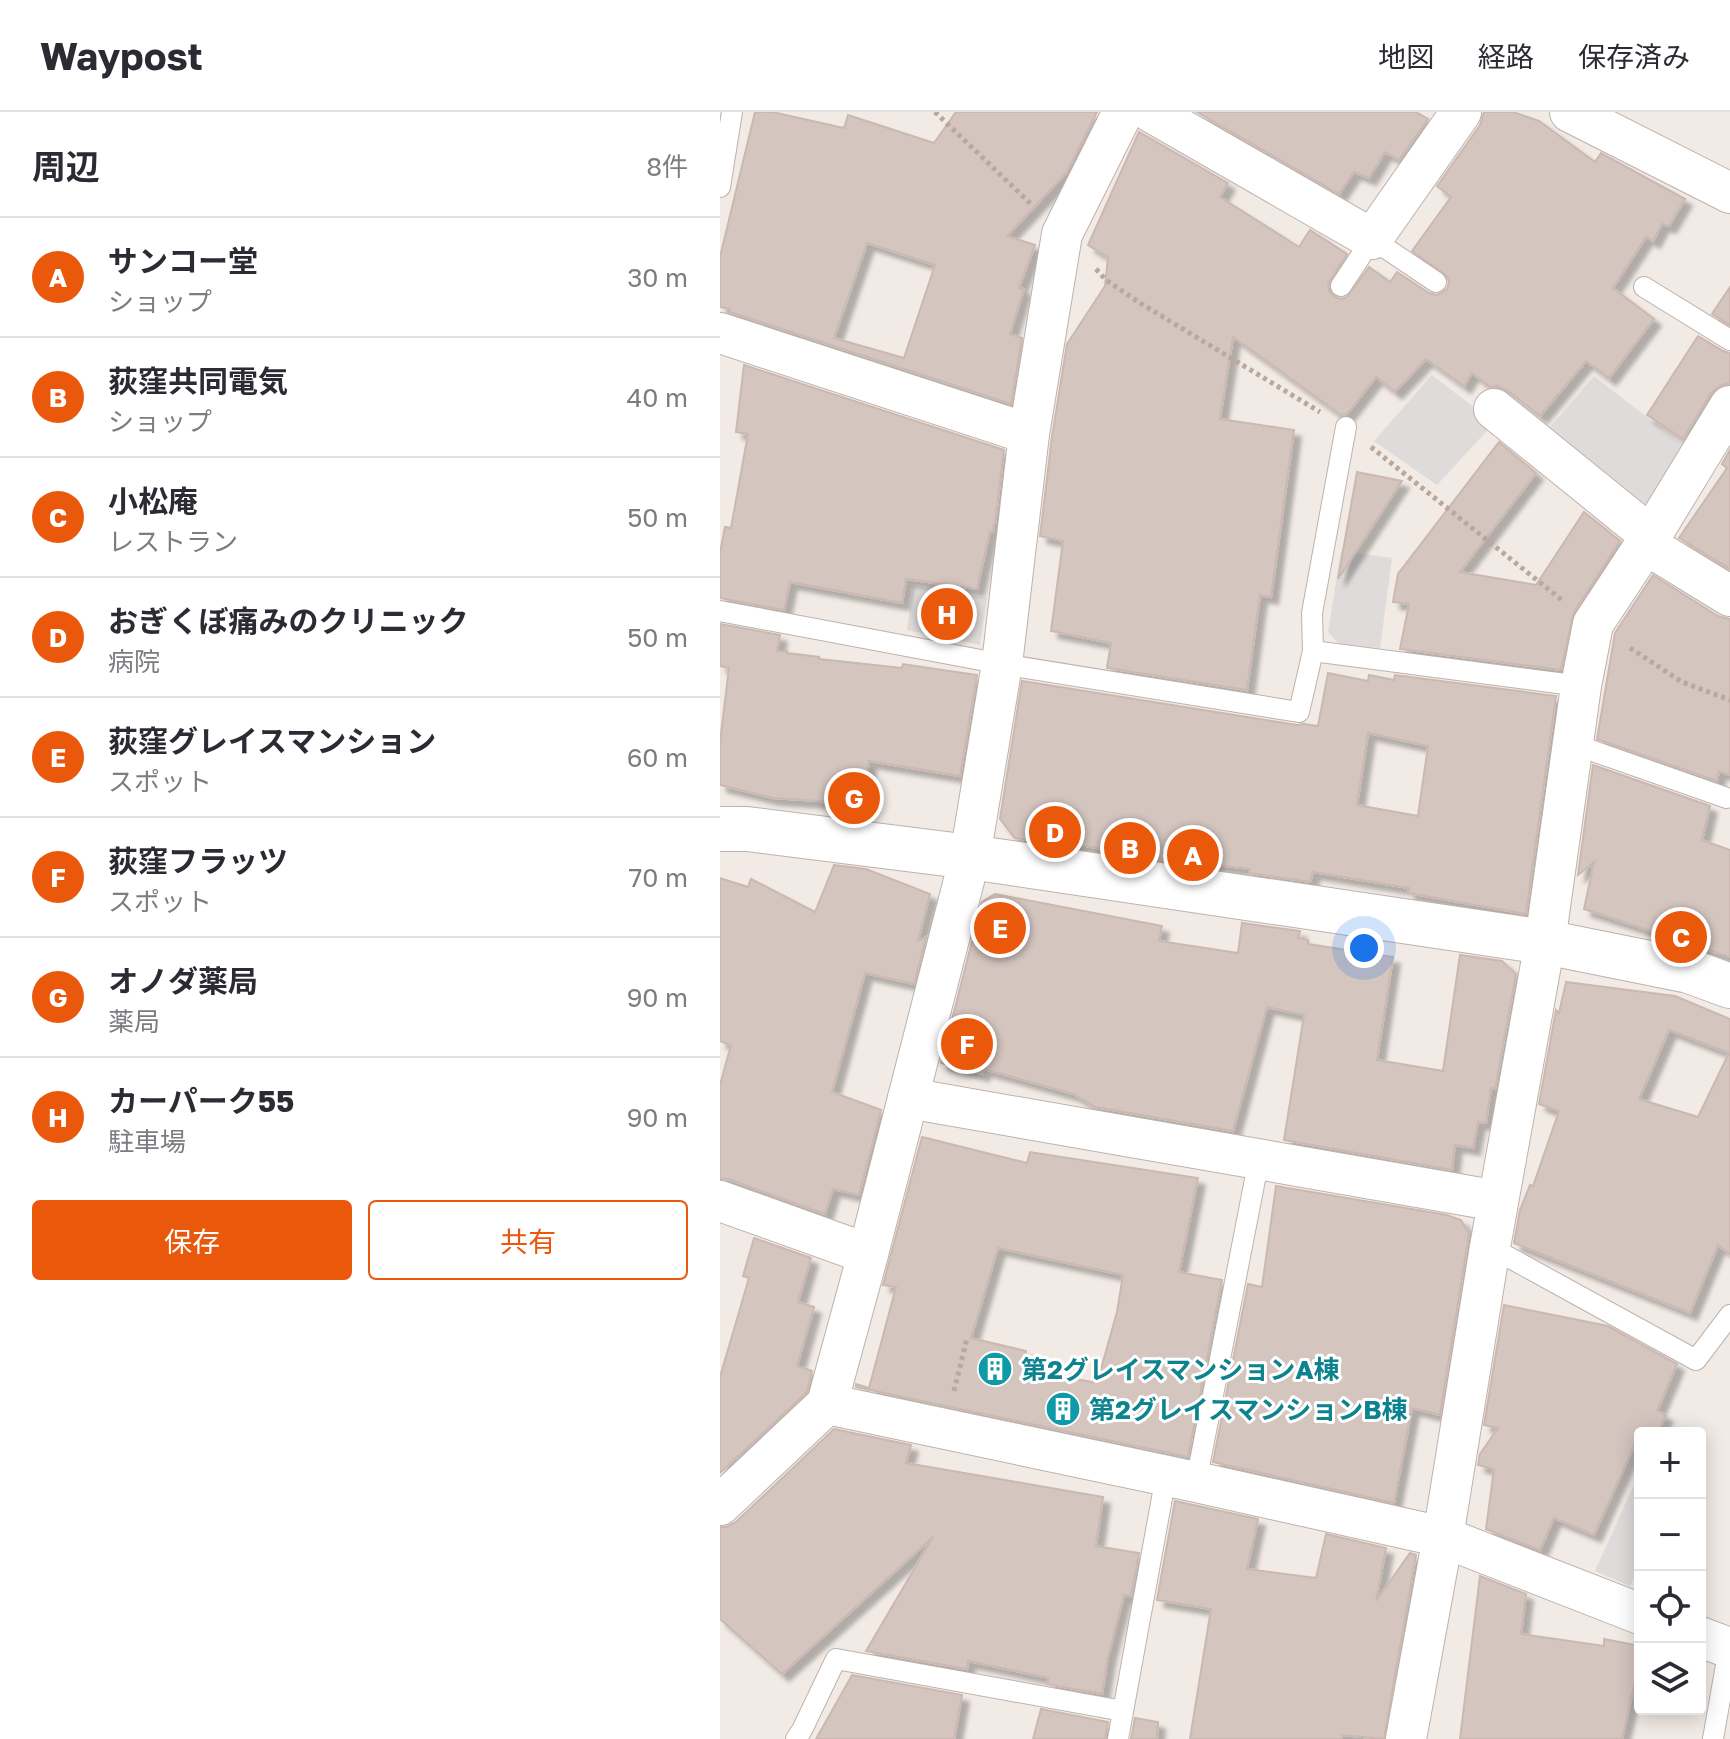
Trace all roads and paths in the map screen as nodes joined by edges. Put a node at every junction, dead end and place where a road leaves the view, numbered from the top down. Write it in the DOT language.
graph roads {
  1 [pos="732,112"];
  2 [pos="935,112"];
  3 [pos="1123,112"];
  4 [pos="1151,112"];
  5 [pos="1461,112"];
  6 [pos="1570,112"];
  7 [pos="720,187"];
  8 [pos="1730,193"];
  9 [pos="1062,234"];
  10 [pos="1372,239"];
  11 [pos="1436,282"];
  12 [pos="1341,286"];
  13 [pos="1644,287"];
  14 [pos="720,333"];
  15 [pos="1730,340"];
  16 [pos="1730,406"];
  17 [pos="1494,409"];
  18 [pos="1346,427"];
  19 [pos="1029,434"];
  20 [pos="1649,539"];
  21 [pos="1730,596"];
  22 [pos="720,611"];
  23 [pos="1593,624"];
  24 [pos="1313,651"];
  25 [pos="1002,664"];
  26 [pos="1581,686"];
  27 [pos="1730,700"];
  28 [pos="1573,744"];
  29 [pos="1727,798"];
  30 [pos="720,829"];
  31 [pos="970,857"];
  32 [pos="1545,942"];
  33 [pos="1730,986"];
  34 [pos="908,1098"];
  35 [pos="1259,1159"];
  36 [pos="720,1201"];
  37 [pos="1498,1201"];
  38 [pos="1490,1247"];
  39 [pos="868,1254"];
  40 [pos="1730,1315"];
  41 [pos="967,1338"];
  42 [pos="953,1394"];
  43 [pos="827,1404"];
  44 [pos="1181,1479"];
  45 [pos="720,1505"];
  46 [pos="1443,1537"];
  47 [pos="1634,1612"];
  48 [pos="1720,1644"];
  49 [pos="1123,1711"];
  50 [pos="796,1739"];
  51 [pos="1118,1739"];
  52 [pos="1406,1739"];
  53 [pos="1713,1739"];
  1 -- 7 [label="lane"];
  2 -- 9 [label="path"];
  3 -- 9 [label="street"];
  4 -- 10 [label="street"];
  5 -- 10 [label="street"];
  6 -- 8 [label="street"];
  9 -- 18 [label="path"];
  9 -- 19 [label="street"];
  10 -- 11 [label="lane"];
  10 -- 12 [label="lane"];
  13 -- 15 [label="lane"];
  14 -- 19 [label="street"];
  16 -- 20 [label="street"];
  17 -- 20 [label="street"];
  18 -- 23 [label="path"];
  18 -- 24 [label="lane"];
  19 -- 25 [label="street"];
  20 -- 21 [label="street"];
  20 -- 23 [label="street"];
  22 -- 25 [label="lane"];
  23 -- 26 [label="street"];
  23 -- 27 [label="path"];
  24 -- 25 [label="lane"];
  24 -- 26 [label="lane"];
  25 -- 31 [label="street"];
  26 -- 28 [label="street"];
  28 -- 29 [label="lane"];
  28 -- 32 [label="street"];
  30 -- 31 [label="street"];
  31 -- 32 [label="street"];
  31 -- 34 [label="street"];
  32 -- 33 [label="street"];
  32 -- 37 [label="street"];
  34 -- 35 [label="street"];
  34 -- 39 [label="street"];
  35 -- 37 [label="street"];
  35 -- 44 [label="lane"];
  36 -- 39 [label="street"];
  37 -- 38 [label="street"];
  38 -- 40 [label="lane"];
  38 -- 46 [label="street"];
  39 -- 43 [label="street"];
  41 -- 42 [label="path"];
  43 -- 44 [label="street"];
  43 -- 45 [label="street"];
  44 -- 46 [label="street"];
  44 -- 49 [label="lane"];
  46 -- 47 [label="street"];
  46 -- 52 [label="street"];
  48 -- 53 [label="lane"];
  49 -- 50 [label="lane"];
  49 -- 51 [label="lane"];
}
